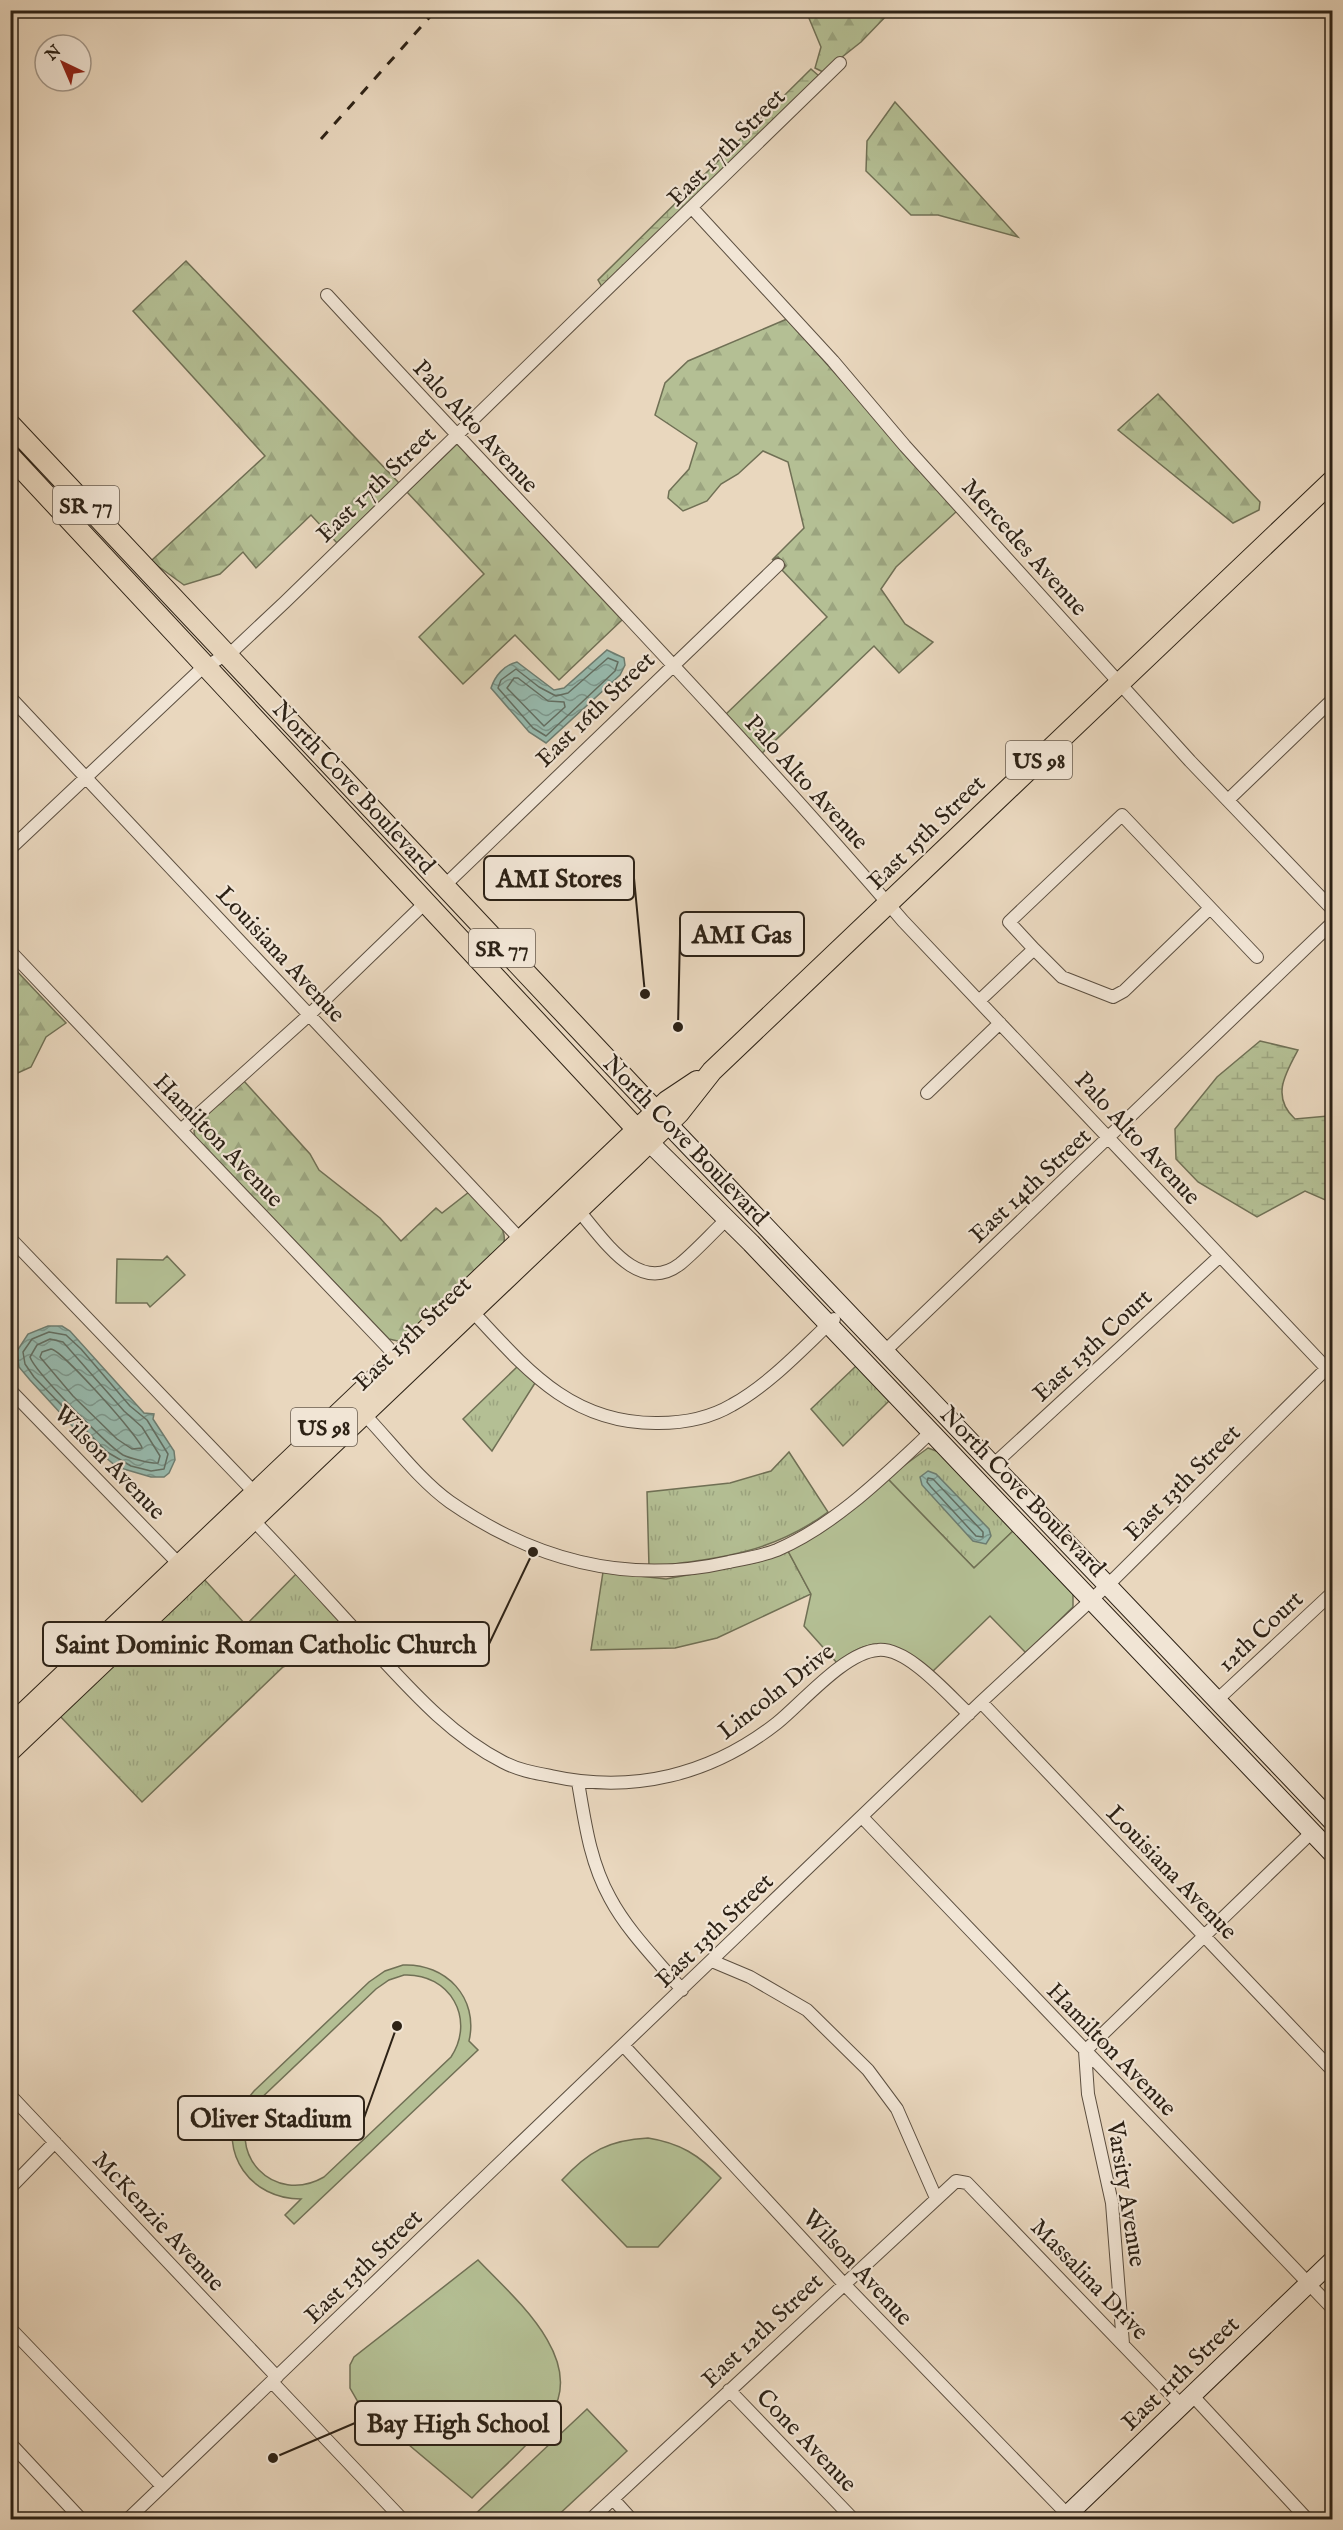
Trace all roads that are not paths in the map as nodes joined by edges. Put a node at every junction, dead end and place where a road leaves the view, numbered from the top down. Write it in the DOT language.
graph roads {
  1 [pos="840,63"];
  2 [pos="693,209"];
  3 [pos="327,295"];
  4 [pos="10,424"];
  5 [pos="456,436"];
  6 [pos="10,456"];
  7 [pos="1332,481"];
  8 [pos="778,565"];
  9 [pos="226,654"];
  10 [pos="671,664"];
  11 [pos="206,665"];
  12 [pos="1121,682"];
  13 [pos="10,697"];
  14 [pos="1332,700"];
  15 [pos="86,778"];
  16 [pos="1228,800"];
  17 [pos="10,849"];
  18 [pos="444,885"];
  19 [pos="426,903"];
  20 [pos="888,903"];
  21 [pos="1210,908"];
  22 [pos="1332,909"];
  23 [pos="1332,923"];
  24 [pos="1034,949"];
  25 [pos="10,951"];
  26 [pos="1257,957"];
  27 [pos="979,1001"];
  28 [pos="310,1014"];
  29 [pos="1000,1023"];
  30 [pos="927,1093"];
  31 [pos="662,1118"];
  32 [pos="181,1130"];
  33 [pos="643,1136"];
  34 [pos="1110,1138"];
  35 [pos="578,1210"];
  36 [pos="727,1219"];
  37 [pos="10,1238"];
  38 [pos="527,1246"];
  39 [pos="1220,1256"];
  40 [pos="466,1305"];
  41 [pos="832,1322"];
  42 [pos="884,1352"];
  43 [pos="403,1364"];
  44 [pos="1330,1371"];
  45 [pos="10,1390"];
  46 [pos="358,1408"];
  47 [pos="931,1432"];
  48 [pos="993,1465"];
  49 [pos="261,1499"];
  50 [pos="246,1513"];
  51 [pos="186,1571"];
  52 [pos="1107,1585"];
  53 [pos="1332,1593"];
  54 [pos="1091,1600"];
  55 [pos="1217,1700"];
  56 [pos="981,1702"];
  57 [pos="38,1711"];
  58 [pos="969,1714"];
  59 [pos="10,1725"];
  60 [pos="10,1751"];
  61 [pos="578,1782"];
  62 [pos="1331,1816"];
  63 [pos="862,1817"];
  64 [pos="1312,1832"];
  65 [pos="1332,1853"];
  66 [pos="1203,1935"];
  67 [pos="712,1961"];
  68 [pos="682,1990"];
  69 [pos="623,2045"];
  70 [pos="1085,2051"];
  71 [pos="1332,2070"];
  72 [pos="10,2095"];
  73 [pos="55,2142"];
  74 [pos="967,2183"];
  75 [pos="10,2188"];
  76 [pos="936,2198"];
  77 [pos="1332,2261"];
  78 [pos="843,2283"];
  79 [pos="1309,2284"];
  80 [pos="1332,2308"];
  81 [pos="10,2328"];
  82 [pos="1123,2344"];
  83 [pos="274,2380"];
  84 [pos="729,2390"];
  85 [pos="1187,2400"];
  86 [pos="10,2444"];
  87 [pos="162,2486"];
  88 [pos="613,2499"];
  89 [pos="1064,2517"];
  90 [pos="82,2520"];
  91 [pos="128,2520"];
  92 [pos="403,2520"];
  93 [pos="590,2520"];
  94 [pos="632,2520"];
  95 [pos="854,2520"];
  96 [pos="1308,2520"];
  1 -- 2 [label="street, East 17th Street"];
  2 -- 5 [label="street, East 17th Street"];
  2 -- 12 [label="street, Mercedes Avenue"];
  3 -- 5 [label="street, Palo Alto Avenue"];
  4 -- 9 [label="main road, North Cove Boulevard / SR 77"];
  5 -- 9 [label="street, East 17th Street"];
  5 -- 10 [label="street, Palo Alto Avenue"];
  6 -- 11 [label="main road, North Cove Boulevard / SR 77"];
  7 -- 12 [label="main road, East 15th Street / US 98"];
  8 -- 10 [label="street, East 16th Street"];
  9 -- 11 [label="street, East 17th Street"];
  9 -- 18 [label="main road, North Cove Boulevard / SR 77"];
  10 -- 18 [label="street, East 16th Street"];
  10 -- 20 [label="street, Palo Alto Avenue"];
  11 -- 15 [label="street, East 17th Street"];
  11 -- 19 [label="main road, North Cove Boulevard / SR 77"];
  12 -- 16 [label="street, Mercedes Avenue"];
  12 -- 20 [label="main road, East 15th Street / US 98"];
  13 -- 15 [label="street, Louisiana Avenue"];
  14 -- 16 [label="street"];
  15 -- 17 [label="street, East 17th Street"];
  15 -- 28 [label="street, Louisiana Avenue"];
  16 -- 22 [label="street, Mercedes Avenue"];
  18 -- 31 [label="main road, North Cove Boulevard / SR 77"];
  19 -- 28 [label="street"];
  19 -- 33 [label="main road, North Cove Boulevard / SR 77"];
  20 -- 27 [label="street, Palo Alto Avenue"];
  20 -- 31 [label="main road, East 15th Street / US 98"];
  21 -- 24 [label="street"];
  21 -- 24 [label="street"];
  21 -- 26 [label="street"];
  23 -- 34 [label="street, East 14th Street"];
  24 -- 27 [label="street"];
  25 -- 32 [label="street, Hamilton Avenue"];
  27 -- 29 [label="street, Palo Alto Avenue"];
  28 -- 32 [label="street"];
  28 -- 38 [label="street, Louisiana Avenue"];
  29 -- 30 [label="street"];
  29 -- 34 [label="street, Palo Alto Avenue"];
  31 -- 33 [label="main road, East 15th Street / US 98"];
  31 -- 42 [label="main road, North Cove Boulevard / SR 77"];
  32 -- 43 [label="street, Hamilton Avenue"];
  33 -- 35 [label="main road, East 15th Street / US 98"];
  33 -- 36 [label="main road, North Cove Boulevard / SR 77"];
  33 -- 38 [label="main road, East 15th Street / US 98"];
  34 -- 39 [label="street, Palo Alto Avenue"];
  34 -- 42 [label="street, East 14th Street"];
  35 -- 36 [label="street"];
  35 -- 38 [label="main road, East 15th Street / US 98"];
  36 -- 41 [label="main road, North Cove Boulevard / SR 77"];
  37 -- 49 [label="street"];
  38 -- 40 [label="main road, East 15th Street / US 98"];
  39 -- 44 [label="street, Palo Alto Avenue"];
  39 -- 48 [label="street, East 13th Court"];
  40 -- 41 [label="street"];
  40 -- 43 [label="main road, East 15th Street / US 98"];
  41 -- 42 [label="main road"];
  41 -- 47 [label="main road, North Cove Boulevard"];
  42 -- 48 [label="main road, North Cove Boulevard / SR 77"];
  43 -- 46 [label="main road, East 15th Street / US 98"];
  44 -- 52 [label="street, East 13th Street"];
  45 -- 51 [label="street, Wilson Avenue"];
  46 -- 47 [label="street"];
  46 -- 49 [label="main road, East 15th Street / US 98"];
  47 -- 54 [label="main road, North Cove Boulevard"];
  48 -- 52 [label="main road, North Cove Boulevard / SR 77"];
  49 -- 50 [label="main road, East 15th Street / US 98"];
  50 -- 51 [label="main road, East 15th Street / US 98"];
  50 -- 61 [label="street, Lincoln Drive"];
  51 -- 57 [label="main road, East 15th Street / US 98"];
  52 -- 54 [label="street, East 13th Street"];
  52 -- 55 [label="main road, North Cove Boulevard / SR 77"];
  53 -- 55 [label="street, 12th Court"];
  54 -- 56 [label="street, East 13th Street"];
  54 -- 64 [label="main road, North Cove Boulevard"];
  55 -- 62 [label="main road, North Cove Boulevard / SR 77"];
  56 -- 58 [label="street, East 13th Street"];
  56 -- 66 [label="street, Louisiana Avenue"];
  57 -- 59 [label="main road, East 15th Street / US 98"];
  57 -- 60 [label="main road, East 15th Street / US 98"];
  58 -- 61 [label="street, Lincoln Drive"];
  58 -- 63 [label="street, East 13th Street"];
  61 -- 68 [label="street"];
  63 -- 67 [label="street, East 13th Street"];
  63 -- 70 [label="street, Hamilton Avenue"];
  64 -- 65 [label="main road, North Cove Boulevard"];
  64 -- 66 [label="street"];
  66 -- 70 [label="street"];
  66 -- 71 [label="street, Louisiana Avenue"];
  67 -- 68 [label="street, East 13th Street"];
  67 -- 76 [label="street"];
  68 -- 69 [label="street, East 13th Street"];
  69 -- 78 [label="street, Wilson Avenue"];
  69 -- 83 [label="street, East 13th Street"];
  70 -- 79 [label="street, Hamilton Avenue"];
  70 -- 82 [label="street, Varsity Avenue"];
  72 -- 73 [label="street, McKenzie Avenue"];
  73 -- 75 [label="street"];
  73 -- 83 [label="street, McKenzie Avenue"];
  74 -- 76 [label="street, East 12th Street"];
  74 -- 82 [label="street, Massalina Drive"];
  76 -- 78 [label="street, East 12th Street"];
  77 -- 79 [label="main road, East 11th Street"];
  78 -- 84 [label="street, East 12th Street"];
  78 -- 89 [label="street, Wilson Avenue"];
  79 -- 80 [label="street, Hamilton Avenue"];
  79 -- 85 [label="main road, East 11th Street"];
  81 -- 87 [label="street"];
  82 -- 85 [label="street, Massalina Drive"];
  83 -- 87 [label="street, East 13th Street"];
  83 -- 92 [label="street, McKenzie Avenue"];
  84 -- 88 [label="street, East 12th Street"];
  84 -- 95 [label="street, Cone Avenue"];
  85 -- 89 [label="main road, East 11th Street"];
  85 -- 96 [label="street, Massalina Drive"];
  86 -- 90 [label="street"];
  87 -- 91 [label="street, East 13th Street"];
  88 -- 93 [label="street, East 12th Street"];
  88 -- 94 [label="street"];
}
